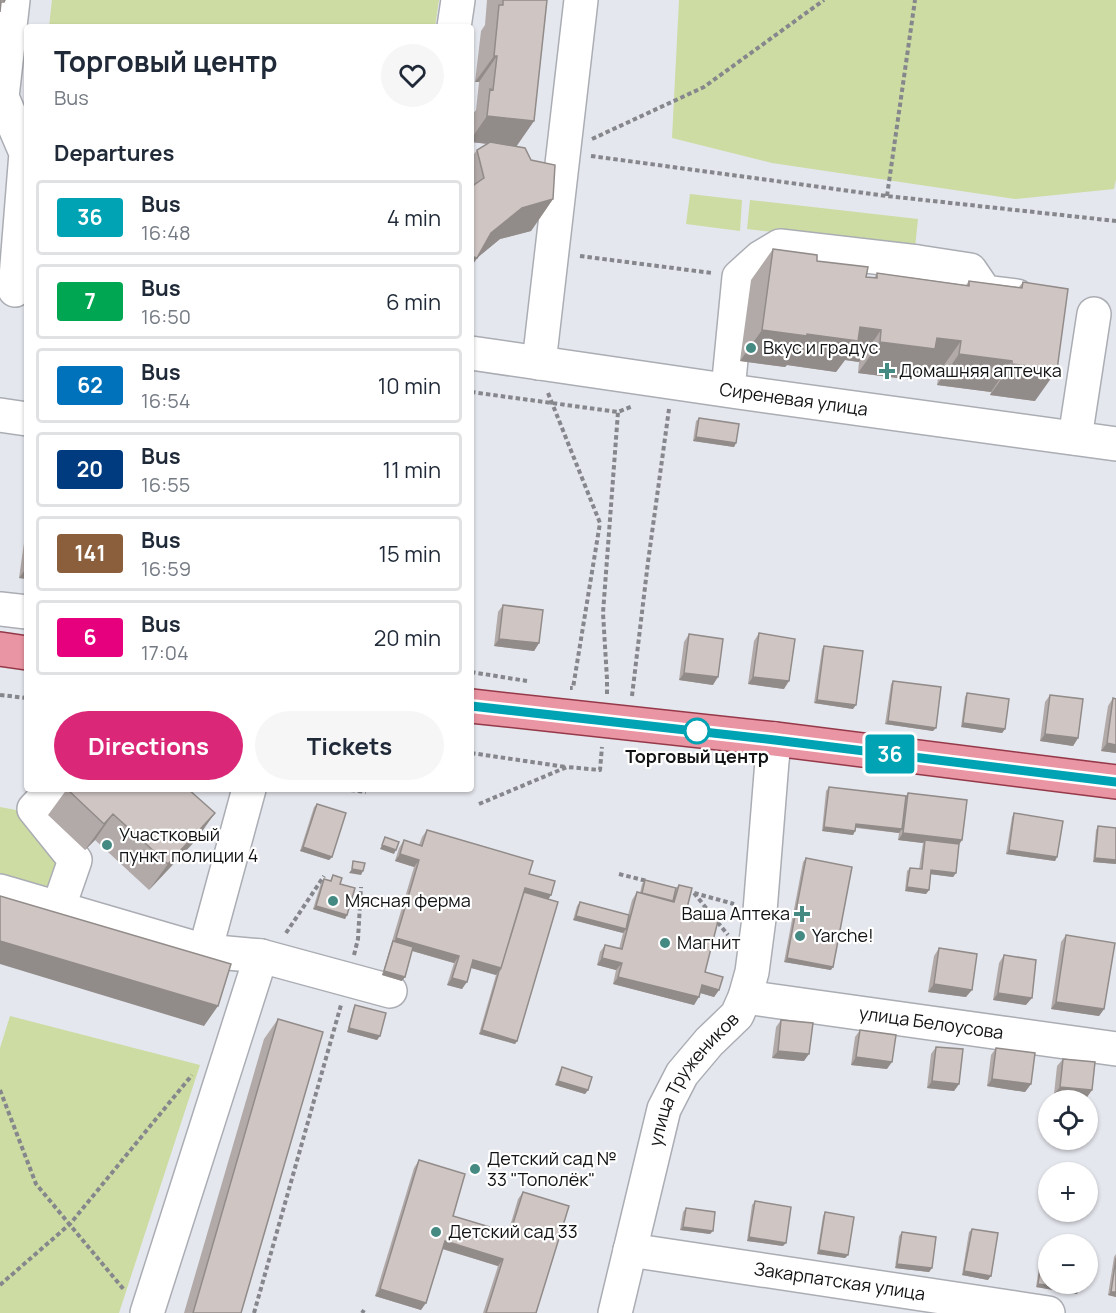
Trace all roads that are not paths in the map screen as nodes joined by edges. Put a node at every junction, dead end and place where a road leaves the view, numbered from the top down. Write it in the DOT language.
graph roads {
  1 [pos="13,0"];
  2 [pos="458,0"];
  3 [pos="581,0"];
  4 [pos="454,24"];
  5 [pos="24,148"];
  6 [pos="24,176"];
  7 [pos="14,292"];
  8 [pos="1022,297"];
  9 [pos="1094,314"];
  10 [pos="474,353"];
  11 [pos="539,363"];
  12 [pos="728,390"];
  13 [pos="0,415"];
  14 [pos="24,419"];
  15 [pos="1075,438"];
  16 [pos="1116,444"];
  17 [pos="0,609"];
  18 [pos="24,612"];
  19 [pos="0,649"];
  20 [pos="24,653"];
  21 [pos="474,706"];
  22 [pos="775,740"];
  23 [pos="1116,782"];
  24 [pos="50,792"];
  25 [pos="248,792"];
  26 [pos="0,891"];
  27 [pos="58,909"];
  28 [pos="205,951"];
  29 [pos="261,957"];
  30 [pos="390,991"];
  31 [pos="745,997"];
  32 [pos="1116,1049"];
  33 [pos="630,1250"];
  34 [pos="136,1303"];
  35 [pos="615,1313"];
  36 [pos="1048,1313"];
  1 -- 5 [label="street"];
  2 -- 4 [label="street"];
  3 -- 11 [label="street"];
  6 -- 7 [label="street"];
  8 -- 12 [label="street"];
  9 -- 15 [label="street"];
  10 -- 11 [label="street, Сиреневая улица"];
  11 -- 12 [label="street, Сиреневая улица"];
  12 -- 15 [label="street, Сиреневая улица"];
  13 -- 14 [label="street"];
  15 -- 16 [label="street, Сиреневая улица"];
  17 -- 18 [label="street"];
  19 -- 20 [label="main road"];
  21 -- 22 [label="main road"];
  22 -- 23 [label="main road"];
  22 -- 31 [label="street, улица Тружеников"];
  24 -- 27 [label="street"];
  25 -- 28 [label="street"];
  26 -- 27 [label="street"];
  27 -- 28 [label="street"];
  28 -- 29 [label="street"];
  29 -- 30 [label="street"];
  29 -- 34 [label="street"];
  31 -- 32 [label="street, улица Белоусова"];
  31 -- 33 [label="street, улица Тружеников"];
  33 -- 35 [label="street, улица Тружеников"];
  33 -- 36 [label="street, Закарпатская улица"];
}
